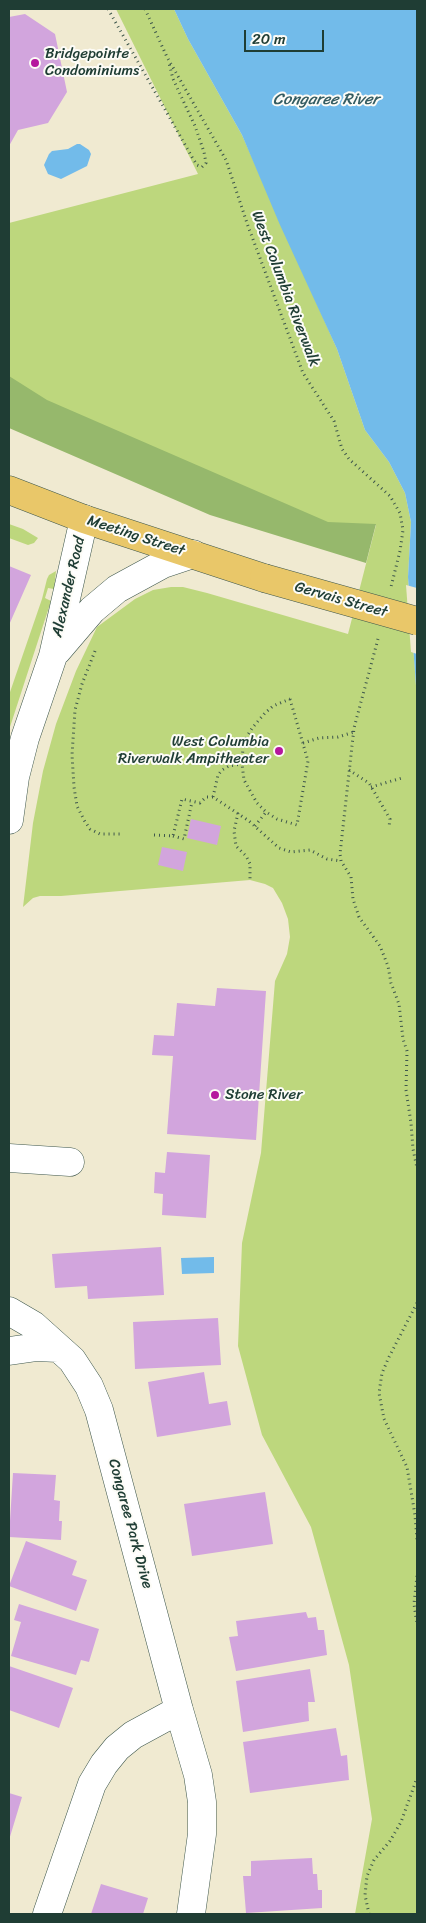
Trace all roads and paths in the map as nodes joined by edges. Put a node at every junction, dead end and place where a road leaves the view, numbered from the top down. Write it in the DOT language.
graph roads {
  1 [pos="108,9"];
  2 [pos="145,9"];
  3 [pos="168,57"];
  4 [pos="9,490"];
  5 [pos="84,519"];
  6 [pos="193,554"];
  7 [pos="264,578"];
  8 [pos="388,596"];
  9 [pos="417,621"];
  10 [pos="379,632"];
  11 [pos="96,649"];
  12 [pos="53,656"];
  13 [pos="354,732"];
  14 [pos="303,743"];
  15 [pos="242,764"];
  16 [pos="349,770"];
  17 [pos="402,778"];
  18 [pos="371,787"];
  19 [pos="213,797"];
  20 [pos="192,802"];
  21 [pos="266,812"];
  22 [pos="238,813"];
  23 [pos="9,819"];
  24 [pos="255,826"];
  25 [pos="389,827"];
  26 [pos="123,834"];
  27 [pos="154,835"];
  28 [pos="173,836"];
  29 [pos="341,861"];
  30 [pos="250,880"];
  31 [pos="9,1158"];
  32 [pos="70,1162"];
  33 [pos="417,1168"];
  34 [pos="417,1304"];
  35 [pos="9,1311"];
  36 [pos="58,1348"];
  37 [pos="9,1351"];
  38 [pos="417,1540"];
  39 [pos="417,1576"];
  40 [pos="417,1624"];
  41 [pos="179,1710"];
  42 [pos="417,1778"];
  43 [pos="47,1914"];
  44 [pos="191,1914"];
  45 [pos="369,1914"];
  1 -- 3 [label="path"];
  2 -- 3 [label="path, West Columbia Riverwalk"];
  3 -- 8 [label="path, West Columbia Riverwalk"];
  4 -- 5 [label="main road, Meeting Street"];
  5 -- 6 [label="main road, Meeting Street"];
  5 -- 12 [label="street, Alexander Road"];
  6 -- 7 [label="main road, Meeting Street"];
  6 -- 12 [label="street, Alexander Road"];
  7 -- 9 [label="main road, Gervais Street, bridge"];
  10 -- 13 [label="path"];
  11 -- 26 [label="path"];
  12 -- 23 [label="street, Alexander Road"];
  13 -- 14 [label="path"];
  13 -- 16 [label="path"];
  14 -- 15 [label="path"];
  14 -- 21 [label="path"];
  15 -- 19 [label="path"];
  15 -- 21 [label="path"];
  16 -- 18 [label="path"];
  16 -- 29 [label="path"];
  17 -- 18 [label="path"];
  18 -- 25 [label="path"];
  19 -- 20 [label="path"];
  19 -- 22 [label="path"];
  20 -- 28 [label="path"];
  20 -- 28 [label="path"];
  21 -- 24 [label="path"];
  22 -- 24 [label="path"];
  22 -- 30 [label="path"];
  24 -- 29 [label="path"];
  27 -- 28 [label="path"];
  29 -- 33 [label="path"];
  31 -- 32 [label="street"];
  34 -- 38 [label="path"];
  35 -- 36 [label="street, Congaree Park Drive"];
  36 -- 37 [label="street"];
  36 -- 41 [label="street, Congaree Park Drive"];
  39 -- 40 [label="path"];
  41 -- 43 [label="street"];
  41 -- 44 [label="street, Congaree Park Drive"];
  42 -- 45 [label="path"];
}
